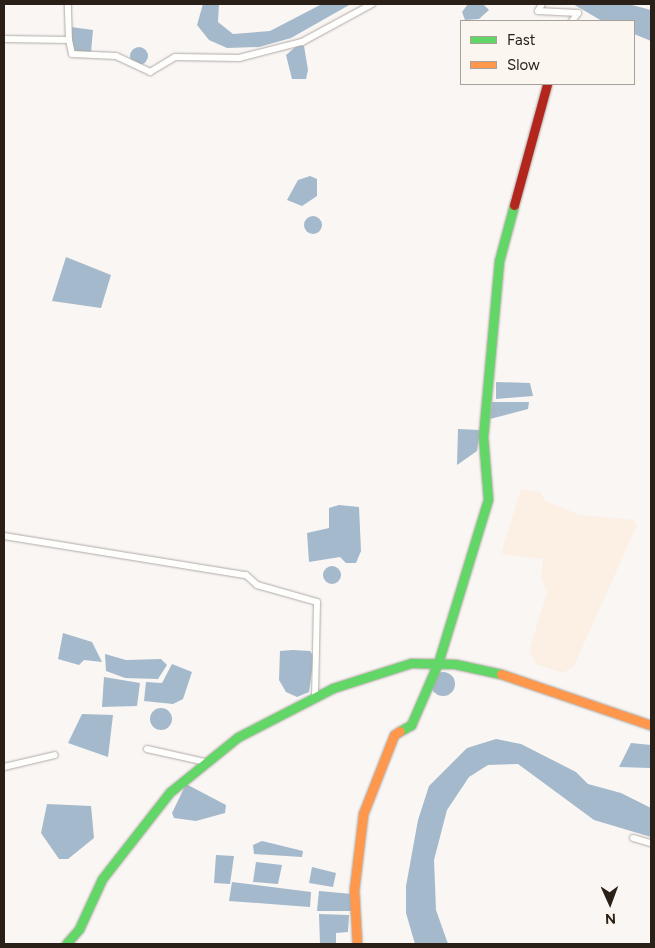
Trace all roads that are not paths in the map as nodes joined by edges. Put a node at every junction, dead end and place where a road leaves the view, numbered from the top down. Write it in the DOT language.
graph roads {
  1 [pos="68,4"];
  2 [pos="372,4"];
  3 [pos="542,4"];
  4 [pos="573,20"];
  5 [pos="4,40"];
  6 [pos="69,40"];
  7 [pos="547,85"];
  8 [pos="4,536"];
  9 [pos="438,663"];
  10 [pos="315,696"];
  11 [pos="651,725"];
  12 [pos="147,749"];
  13 [pos="55,755"];
  14 [pos="205,762"];
  15 [pos="4,767"];
  16 [pos="633,838"];
  17 [pos="651,843"];
  18 [pos="66,944"];
  19 [pos="357,944"];
  1 -- 6 [label="street"];
  2 -- 6 [label="street"];
  3 -- 4 [label="street"];
  5 -- 6 [label="street"];
  7 -- 9 [label="street"];
  8 -- 10 [label="street"];
  9 -- 10 [label="street"];
  9 -- 11 [label="street"];
  9 -- 19 [label="street"];
  10 -- 14 [label="street"];
  12 -- 14 [label="street"];
  13 -- 15 [label="street"];
  14 -- 18 [label="street"];
  16 -- 17 [label="street"];
}
